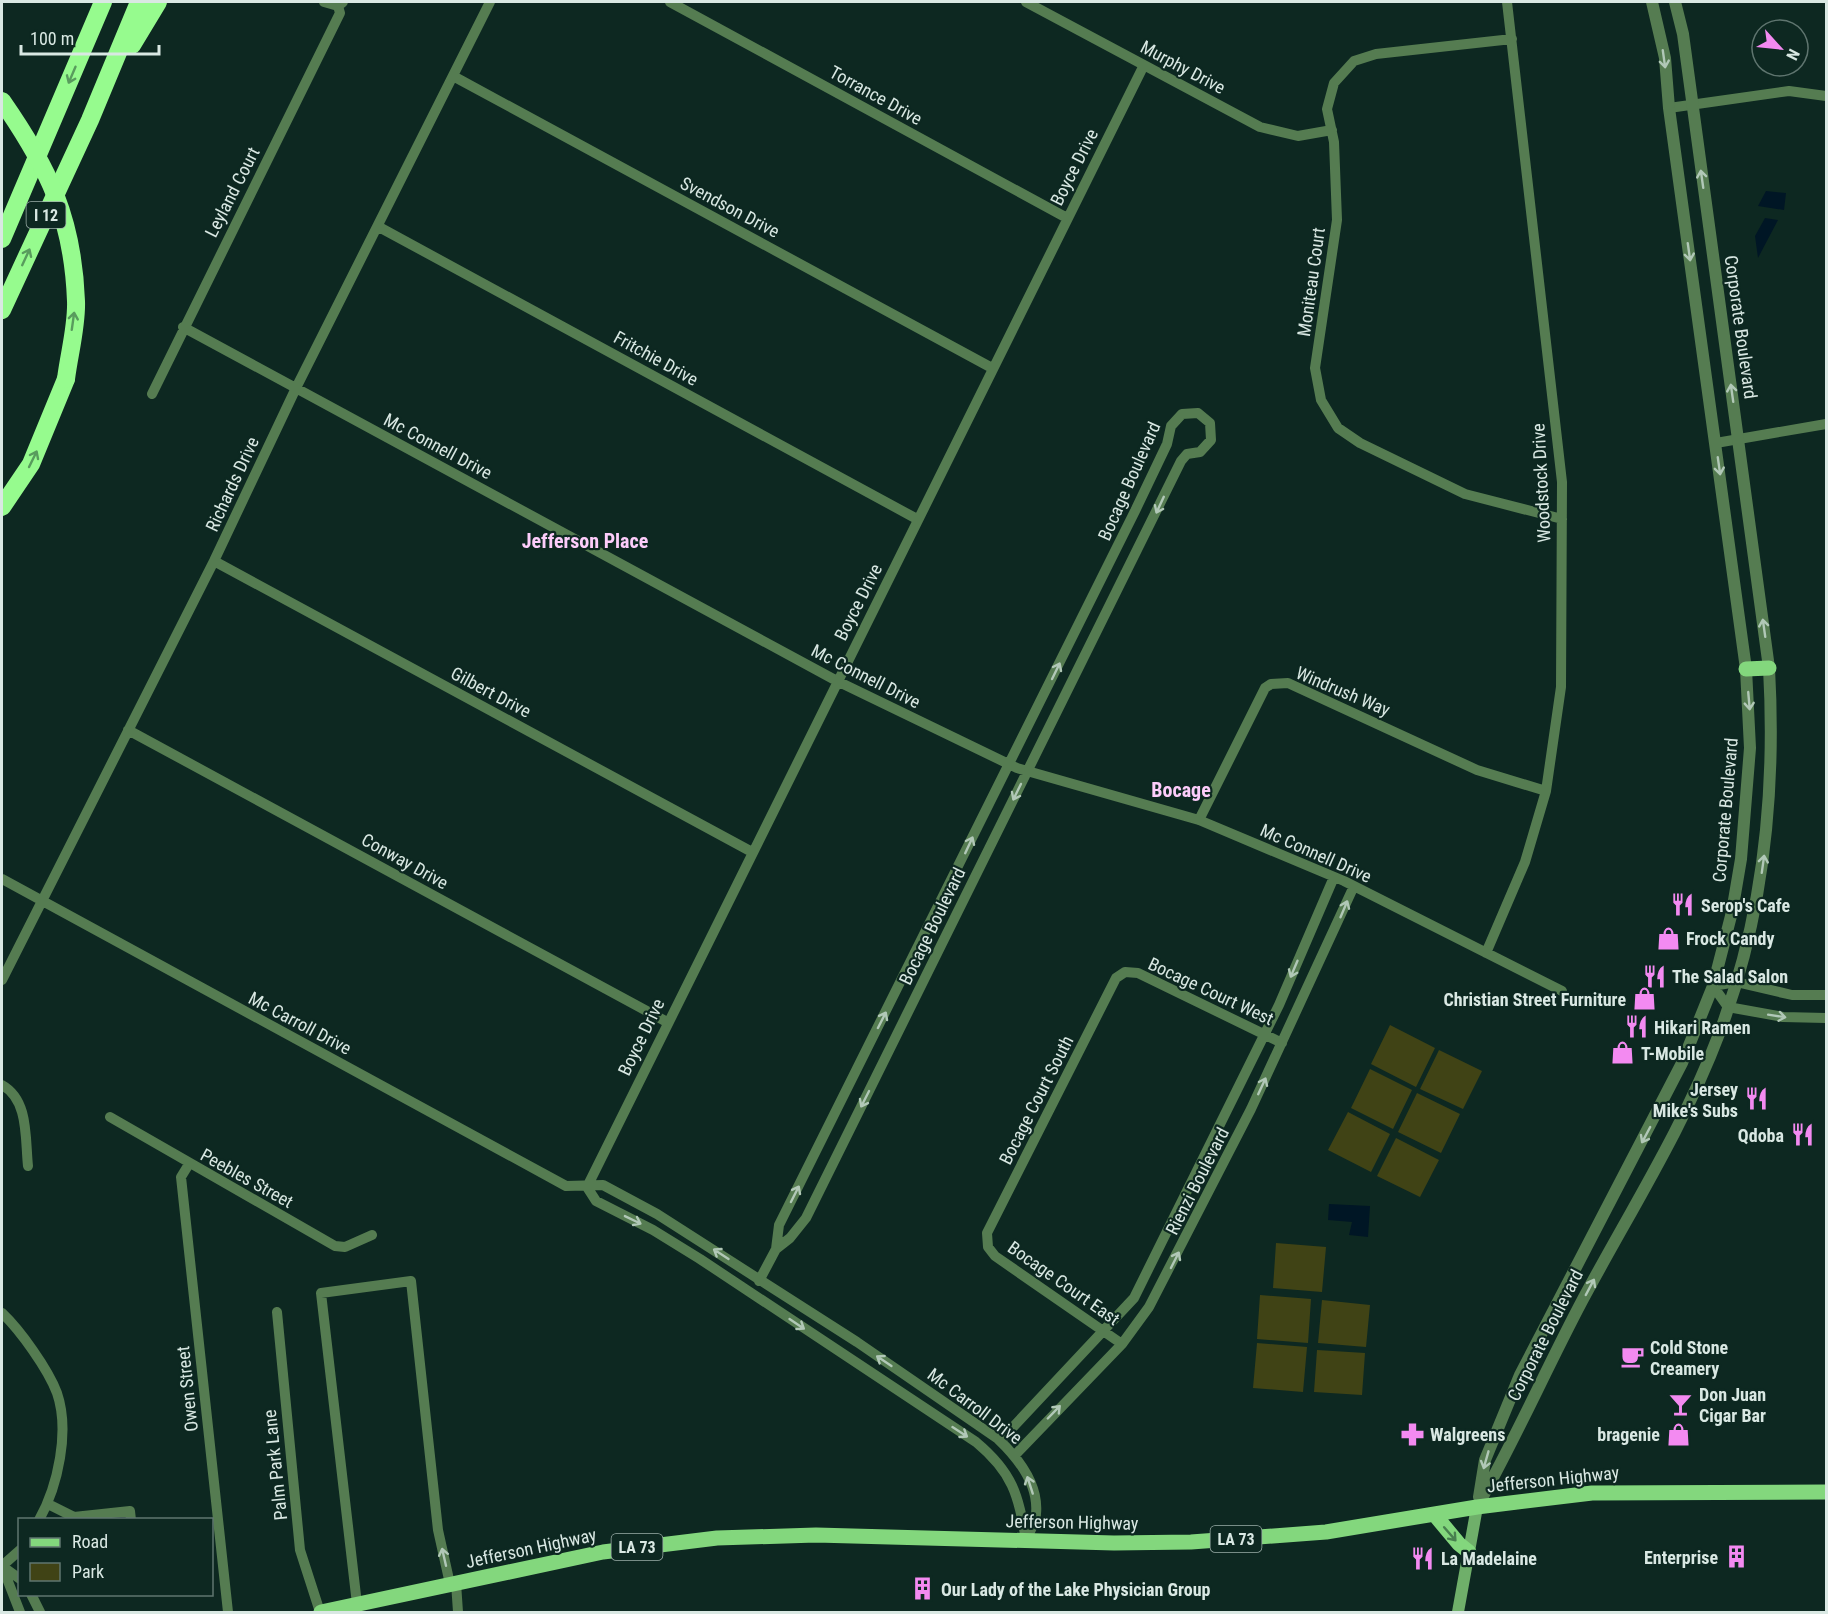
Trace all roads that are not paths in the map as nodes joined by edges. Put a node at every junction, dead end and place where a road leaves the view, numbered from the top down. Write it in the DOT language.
graph roads {
  1 [pos="103,2"];
  2 [pos="139,2"];
  3 [pos="158,2"];
  4 [pos="324,2"];
  5 [pos="489,2"];
  6 [pos="670,2"];
  7 [pos="1026,2"];
  8 [pos="1507,2"];
  9 [pos="1652,2"];
  10 [pos="1674,2"];
  11 [pos="341,4"];
  12 [pos="1512,39"];
  13 [pos="1144,65"];
  14 [pos="453,76"];
  15 [pos="1827,96"];
  16 [pos="2,101"];
  17 [pos="1692,104"];
  18 [pos="1669,108"];
  19 [pos="90,120"];
  20 [pos="1332,130"];
  21 [pos="1067,218"];
  22 [pos="379,226"];
  23 [pos="2,239"];
  24 [pos="2,310"];
  25 [pos="183,327"];
  26 [pos="992,368"];
  27 [pos="296,388"];
  28 [pos="152,394"];
  29 [pos="1827,424"];
  30 [pos="1738,438"];
  31 [pos="1716,443"];
  32 [pos="2,507"];
  33 [pos="917,519"];
  34 [pos="1562,519"];
  35 [pos="214,561"];
  36 [pos="1769,668"];
  37 [pos="1746,669"];
  38 [pos="837,681"];
  39 [pos="128,730"];
  40 [pos="1009,765"];
  41 [pos="1027,771"];
  42 [pos="1546,791"];
  43 [pos="1199,820"];
  44 [pos="752,852"];
  45 [pos="1334,877"];
  46 [pos="2,879"];
  47 [pos="1354,886"];
  48 [pos="40,901"];
  49 [pos="1486,953"];
  50 [pos="1125,972"];
  51 [pos="2,980"];
  52 [pos="1736,982"];
  53 [pos="1713,986"];
  54 [pos="1562,991"];
  55 [pos="1827,995"];
  56 [pos="1728,1007"];
  57 [pos="1827,1018"];
  58 [pos="667,1022"];
  59 [pos="1265,1034"];
  60 [pos="1282,1043"];
  61 [pos="2,1084"];
  62 [pos="110,1117"];
  63 [pos="189,1164"];
  64 [pos="28,1166"];
  65 [pos="586,1187"];
  66 [pos="372,1235"];
  67 [pos="988,1247"];
  68 [pos="776,1248"];
  69 [pos="759,1281"];
  70 [pos="277,1312"];
  71 [pos="2,1313"];
  72 [pos="1106,1331"];
  73 [pos="1122,1344"];
  74 [pos="1000,1441"];
  75 [pos="1015,1455"];
  76 [pos="1827,1492"];
  77 [pos="48,1504"];
  78 [pos="1477,1507"];
  79 [pos="1434,1514"];
  80 [pos="40,1518"];
  81 [pos="74,1518"];
  82 [pos="131,1518"];
  83 [pos="1026,1540"];
  84 [pos="18,1552"];
  85 [pos="1469,1552"];
  86 [pos="2,1566"];
  87 [pos="18,1578"];
  88 [pos="453,1584"];
  89 [pos="33,1596"];
  90 [pos="357,1604"];
  91 [pos="20,1612"];
  92 [pos="40,1612"];
  93 [pos="228,1612"];
  94 [pos="321,1612"];
  95 [pos="458,1612"];
  96 [pos="1458,1612"];
  1 -- 23 [label="highway, one-way"];
  2 -- 19 [label="highway, I 12"];
  3 -- 19 [label="highway"];
  4 -- 11 [label="street, Leyland Court"];
  5 -- 14 [label="street, Richards Drive"];
  6 -- 21 [label="street, Torrance Drive"];
  7 -- 13 [label="street, Murphy Drive"];
  8 -- 12 [label="street, Woodstock Drive"];
  9 -- 18 [label="street, Corporate Boulevard, one-way"];
  10 -- 17 [label="street, Corporate Boulevard"];
  11 -- 25 [label="street, Leyland Court"];
  12 -- 20 [label="street, Moniteau Court"];
  12 -- 34 [label="street, Woodstock Drive"];
  13 -- 20 [label="street, Murphy Drive"];
  13 -- 21 [label="street, Boyce Drive"];
  14 -- 22 [label="street, Richards Drive"];
  14 -- 26 [label="street, Svendson Drive"];
  15 -- 17 [label="street"];
  32 -- 16 [label="highway, one-way, bridge"];
  17 -- 18 [label="street"];
  30 -- 17 [label="street, Corporate Boulevard, one-way"];
  18 -- 31 [label="street, Corporate Boulevard, one-way"];
  24 -- 19 [label="highway, I 12, one-way"];
  20 -- 34 [label="street, Moniteau Court"];
  21 -- 26 [label="street, Boyce Drive"];
  22 -- 27 [label="street, Richards Drive"];
  22 -- 33 [label="street, Fritchie Drive"];
  25 -- 27 [label="street, Mc Connell Drive"];
  25 -- 28 [label="street, Leyland Court"];
  26 -- 33 [label="street, Boyce Drive"];
  27 -- 35 [label="street, Richards Drive"];
  27 -- 38 [label="street, Mc Connell Drive"];
  29 -- 30 [label="street"];
  30 -- 31 [label="street"];
  36 -- 30 [label="street, Corporate Boulevard, one-way"];
  31 -- 37 [label="street, Corporate Boulevard, one-way"];
  33 -- 38 [label="street, Boyce Drive"];
  34 -- 42 [label="street, Woodstock Drive"];
  35 -- 39 [label="street, Richards Drive"];
  35 -- 44 [label="street, Gilbert Drive"];
  36 -- 37 [label="main road"];
  52 -- 36 [label="street, Corporate Boulevard, one-way"];
  37 -- 53 [label="street, Corporate Boulevard, one-way"];
  38 -- 40 [label="street, Mc Connell Drive"];
  38 -- 44 [label="street, Boyce Drive"];
  39 -- 48 [label="street, Richards Drive"];
  39 -- 58 [label="street, Conway Drive"];
  40 -- 41 [label="street, Mc Connell Drive"];
  40 -- 41 [label="street, Bocage Boulevard, one-way"];
  68 -- 40 [label="street, Bocage Boulevard, one-way"];
  41 -- 43 [label="street, Mc Connell Drive"];
  41 -- 68 [label="street, Bocage Boulevard, one-way"];
  42 -- 43 [label="street, Windrush Way"];
  42 -- 49 [label="street, Woodstock Drive"];
  43 -- 45 [label="street, Mc Connell Drive"];
  44 -- 58 [label="street, Boyce Drive"];
  45 -- 47 [label="street, Mc Connell Drive"];
  45 -- 59 [label="street, Rienzi Boulevard, one-way"];
  46 -- 48 [label="street, Mc Carroll Drive"];
  47 -- 49 [label="street, Mc Connell Drive"];
  60 -- 47 [label="street, Rienzi Boulevard, one-way"];
  48 -- 51 [label="street, Richards Drive"];
  48 -- 65 [label="street, Mc Carroll Drive"];
  49 -- 54 [label="street, Mc Connell Drive"];
  50 -- 59 [label="street, Bocage Court West"];
  50 -- 67 [label="street, Bocage Court South"];
  52 -- 53 [label="street"];
  52 -- 55 [label="street"];
  52 -- 56 [label="street, Corporate Boulevard"];
  53 -- 56 [label="street"];
  53 -- 78 [label="street, Corporate Boulevard, one-way"];
  56 -- 57 [label="street, one-way"];
  78 -- 56 [label="street, Corporate Boulevard, one-way"];
  58 -- 65 [label="street, Boyce Drive"];
  59 -- 60 [label="street, Bocage Court West"];
  59 -- 72 [label="street, Rienzi Boulevard"];
  73 -- 60 [label="street, Rienzi Boulevard, one-way"];
  61 -- 64 [label="street"];
  62 -- 63 [label="street, Peebles Street"];
  63 -- 66 [label="street, Peebles Street"];
  63 -- 93 [label="street, Owen Street"];
  69 -- 65 [label="street, Mc Carroll Drive, one-way"];
  65 -- 83 [label="street, Mc Carroll Drive, one-way"];
  67 -- 72 [label="street, Bocage Court East"];
  68 -- 69 [label="street, Bocage Boulevard"];
  74 -- 69 [label="street, Mc Carroll Drive, one-way"];
  70 -- 94 [label="street, Palm Park Lane"];
  71 -- 77 [label="street"];
  72 -- 73 [label="street, Bocage Court East"];
  72 -- 74 [label="street, Rienzi Boulevard"];
  75 -- 73 [label="street, Rienzi Boulevard, one-way"];
  74 -- 75 [label="street, Mc Carroll Drive"];
  83 -- 75 [label="street, Mc Carroll Drive, one-way"];
  76 -- 78 [label="main road, Jefferson Highway"];
  77 -- 80 [label="street"];
  77 -- 81 [label="street"];
  78 -- 79 [label="main road, Jefferson Highway / LA 73"];
  78 -- 85 [label="main road"];
  79 -- 83 [label="main road, Jefferson Highway / LA 73"];
  79 -- 85 [label="main road, one-way"];
  81 -- 82 [label="street"];
  83 -- 88 [label="main road, Jefferson Highway / LA 73"];
  84 -- 86 [label="street"];
  85 -- 96 [label="main road"];
  86 -- 87 [label="street"];
  86 -- 91 [label="street"];
  88 -- 90 [label="main road, Jefferson Highway / LA 73"];
  88 -- 90 [label="street, one-way"];
  88 -- 95 [label="street"];
  89 -- 92 [label="street"];
  90 -- 94 [label="main road, Jefferson Highway / LA 73"];
}
